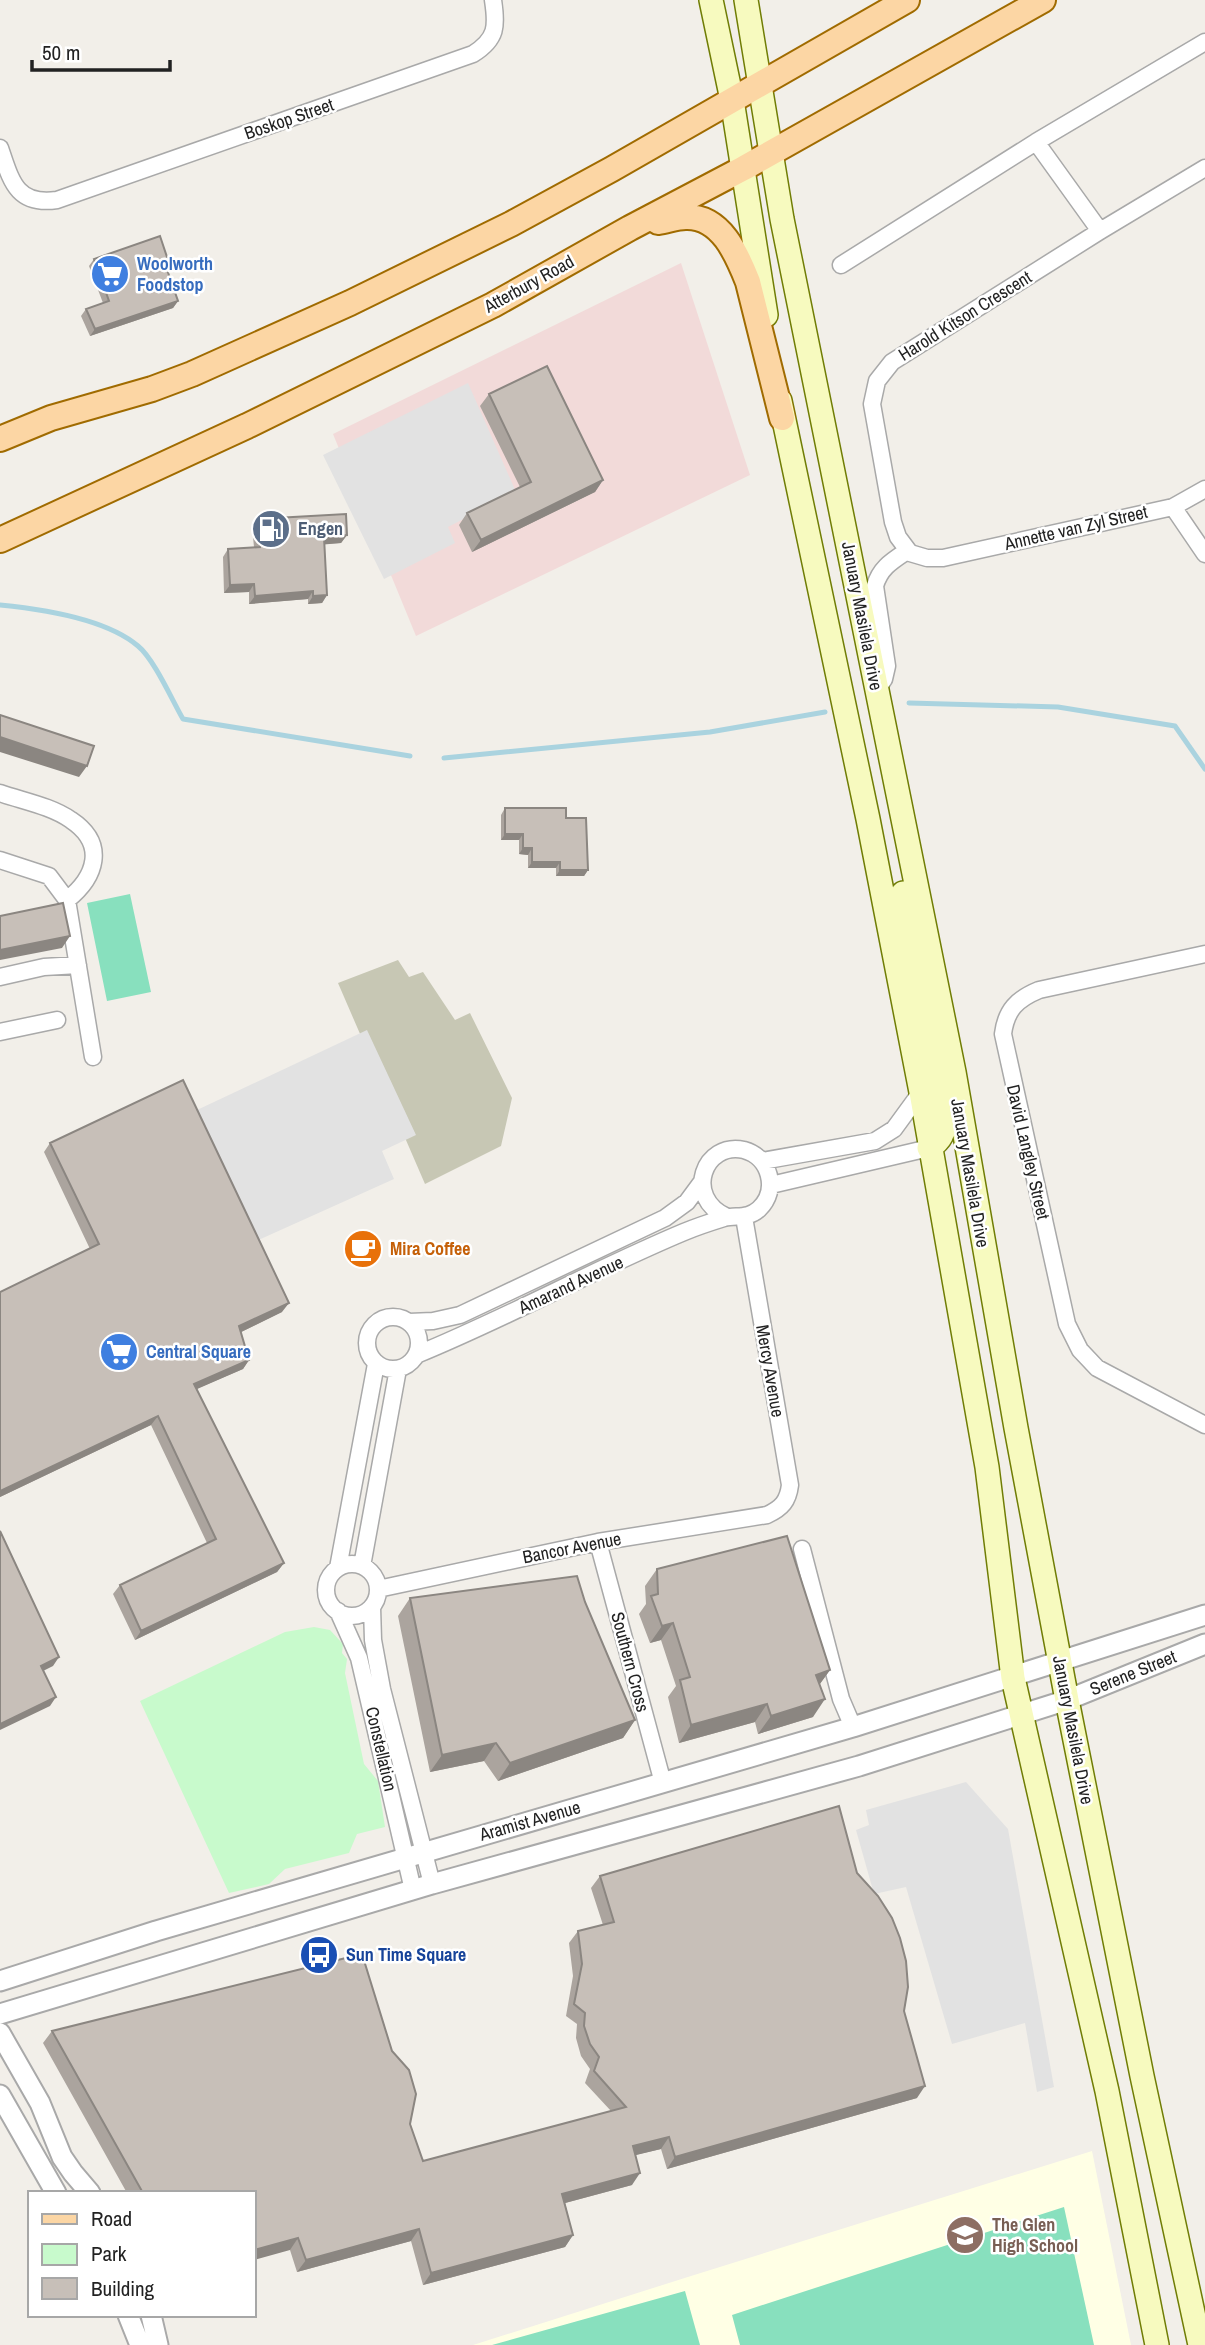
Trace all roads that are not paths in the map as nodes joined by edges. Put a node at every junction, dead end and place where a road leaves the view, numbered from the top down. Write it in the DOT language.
graph roads {
  1 [pos="711,0"];
  2 [pos="746,0"];
  3 [pos="907,0"];
  4 [pos="1043,0"];
  5 [pos="494,6"];
  6 [pos="1205,42"];
  7 [pos="760,85"];
  8 [pos="732,100"];
  9 [pos="1036,142"];
  10 [pos="0,148"];
  11 [pos="772,152"];
  12 [pos="1205,168"];
  13 [pos="744,169"];
  14 [pos="630,228"];
  15 [pos="1100,231"];
  16 [pos="841,265"];
  17 [pos="782,418"];
  18 [pos="0,439"];
  19 [pos="1205,489"];
  20 [pos="1173,507"];
  21 [pos="0,540"];
  22 [pos="907,551"];
  23 [pos="1205,554"];
  24 [pos="876,691"];
  25 [pos="0,793"];
  26 [pos="904,831"];
  27 [pos="0,860"];
  28 [pos="67,900"];
  29 [pos="1205,954"];
  30 [pos="78,965"];
  31 [pos="0,977"];
  32 [pos="57,1020"];
  33 [pos="0,1032"];
  34 [pos="93,1056"];
  35 [pos="921,1092"];
  36 [pos="929,1149"];
  37 [pos="762,1161"];
  38 [pos="701,1183"];
  39 [pos="771,1185"];
  40 [pos="735,1217"];
  41 [pos="409,1322"];
  42 [pos="416,1355"];
  43 [pos="376,1364"];
  44 [pos="398,1369"];
  45 [pos="1205,1425"];
  46 [pos="767,1515"];
  47 [pos="598,1542"];
  48 [pos="802,1549"];
  49 [pos="362,1566"];
  50 [pos="338,1568"];
  51 [pos="379,1589"];
  52 [pos="372,1607"];
  53 [pos="338,1611"];
  54 [pos="1205,1615"];
  55 [pos="1205,1644"];
  56 [pos="1060,1661"];
  57 [pos="1013,1678"];
  58 [pos="1067,1700"];
  59 [pos="1022,1713"];
  60 [pos="853,1727"];
  61 [pos="663,1783"];
  62 [pos="415,1854"];
  63 [pos="422,1887"];
  64 [pos="0,1981"];
  65 [pos="0,2014"];
  66 [pos="0,2033"];
  67 [pos="0,2095"];
  68 [pos="55,2191"];
  69 [pos="88,2191"];
  70 [pos="129,2317"];
  71 [pos="151,2317"];
  72 [pos="140,2345"];
  73 [pos="158,2345"];
  74 [pos="1157,2345"];
  75 [pos="1200,2345"];
  1 -- 8 [label="main road, January Masilela Drive"];
  2 -- 7 [label="main road, January Masilela Drive"];
  3 -- 7 [label="main road"];
  4 -- 11 [label="main road, Atterbury Road"];
  5 -- 10 [label="street, Boskop Street"];
  6 -- 9 [label="street"];
  7 -- 8 [label="main road"];
  7 -- 11 [label="main road, January Masilela Drive"];
  8 -- 13 [label="main road, January Masilela Drive"];
  8 -- 18 [label="main road"];
  9 -- 15 [label="street"];
  9 -- 16 [label="street"];
  11 -- 13 [label="main road, Atterbury Road"];
  11 -- 24 [label="main road, January Masilela Drive"];
  12 -- 15 [label="street, Harold Kitson Crescent"];
  13 -- 14 [label="main road, Atterbury Road"];
  13 -- 17 [label="main road, January Masilela Drive"];
  14 -- 17 [label="main road"];
  14 -- 21 [label="main road, Atterbury Road"];
  15 -- 22 [label="street, Harold Kitson Crescent"];
  17 -- 35 [label="main road, January Masilela Drive"];
  19 -- 20 [label="street, Annette van Zyl Street"];
  20 -- 22 [label="street, Annette van Zyl Street"];
  20 -- 23 [label="street"];
  22 -- 24 [label="street"];
  24 -- 26 [label="main road, January Masilela Drive"];
  25 -- 28 [label="street"];
  26 -- 36 [label="main road"];
  26 -- 56 [label="main road, January Masilela Drive"];
  27 -- 28 [label="street"];
  28 -- 30 [label="street"];
  29 -- 45 [label="street, David Langley Street"];
  30 -- 31 [label="street"];
  30 -- 34 [label="street"];
  32 -- 33 [label="street"];
  35 -- 36 [label="main road, January Masilela Drive"];
  35 -- 37 [label="street"];
  36 -- 39 [label="street"];
  36 -- 57 [label="main road, January Masilela Drive"];
  37 -- 38 [label="street"];
  37 -- 39 [label="street"];
  38 -- 40 [label="street"];
  38 -- 41 [label="street, Amarand Avenue"];
  39 -- 40 [label="street"];
  40 -- 42 [label="street, Amarand Avenue"];
  40 -- 46 [label="street, Mercy Avenue"];
  41 -- 42 [label="street"];
  41 -- 43 [label="street"];
  42 -- 44 [label="street"];
  43 -- 44 [label="street"];
  43 -- 50 [label="street"];
  44 -- 49 [label="street"];
  46 -- 47 [label="street, Bancor Avenue"];
  47 -- 51 [label="street, Bancor Avenue"];
  47 -- 61 [label="street, Southern Cross"];
  48 -- 60 [label="street"];
  49 -- 50 [label="street"];
  49 -- 51 [label="street"];
  50 -- 53 [label="street"];
  51 -- 52 [label="street"];
  52 -- 53 [label="street"];
  52 -- 62 [label="street, Constellation"];
  53 -- 62 [label="street, Constellation"];
  54 -- 56 [label="street, Serene Street"];
  55 -- 58 [label="street, Serene Street"];
  56 -- 57 [label="street, Aramist Avenue"];
  56 -- 58 [label="main road, January Masilela Drive"];
  57 -- 59 [label="main road, January Masilela Drive"];
  57 -- 60 [label="street, Aramist Avenue"];
  58 -- 59 [label="street, Serene Street"];
  58 -- 75 [label="main road, January Masilela Drive"];
  59 -- 63 [label="street, Aramist Avenue"];
  59 -- 74 [label="main road, January Masilela Drive"];
  60 -- 61 [label="street, Aramist Avenue"];
  61 -- 62 [label="street, Aramist Avenue"];
  62 -- 63 [label="street, Constellation"];
  62 -- 64 [label="street, Aramist Avenue"];
  63 -- 65 [label="street, Aramist Avenue"];
  66 -- 69 [label="street"];
  67 -- 68 [label="street"];
  70 -- 72 [label="street"];
  71 -- 73 [label="street"];
}
